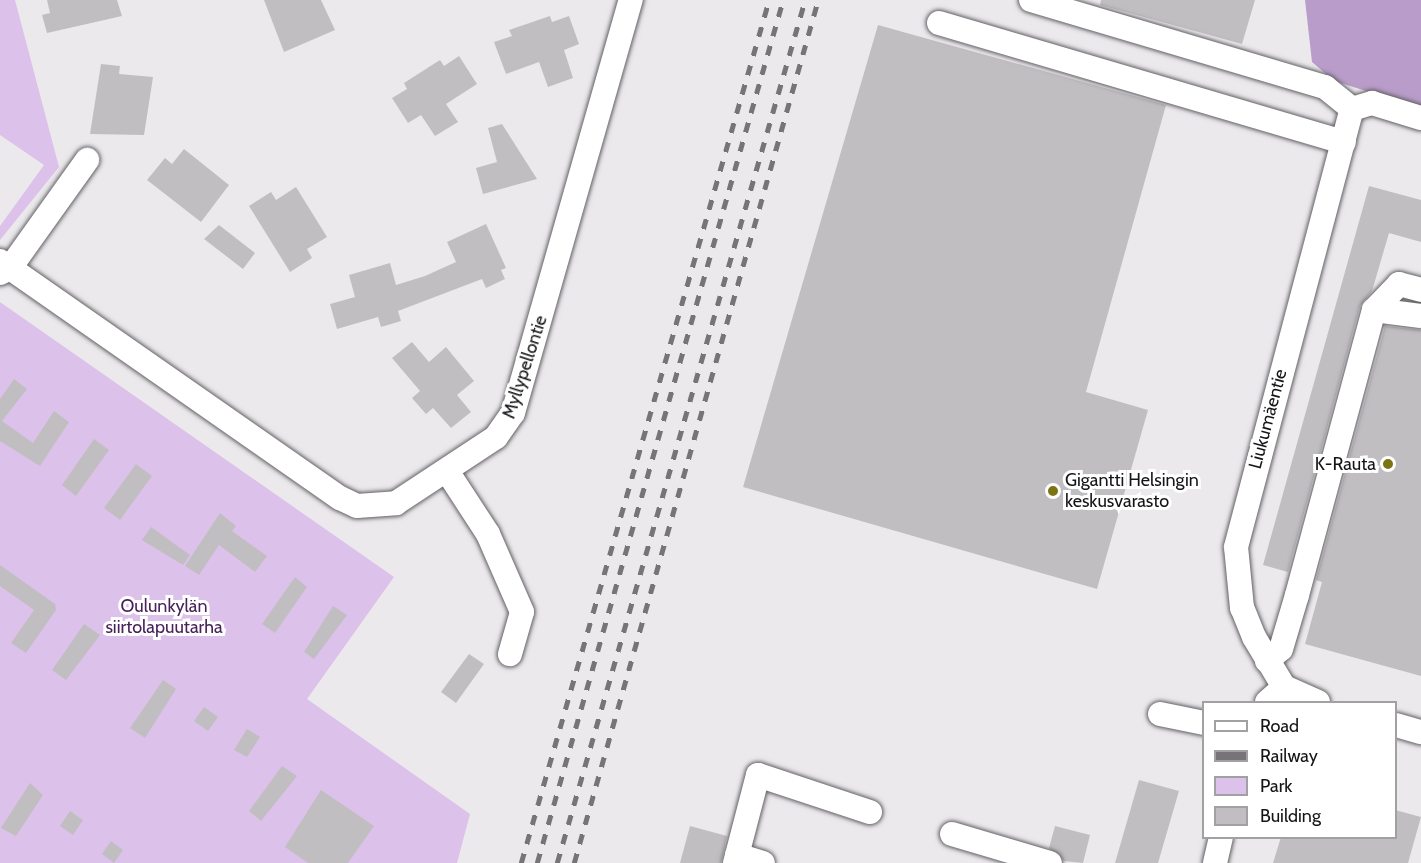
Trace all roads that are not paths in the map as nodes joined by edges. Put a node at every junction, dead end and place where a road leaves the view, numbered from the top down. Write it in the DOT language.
graph roads {
  1 [pos="631,0"];
  2 [pos="1031,0"];
  3 [pos="939,23"];
  4 [pos="1352,109"];
  5 [pos="1421,118"];
  6 [pos="1344,142"];
  7 [pos="87,160"];
  8 [pos="3,267"];
  9 [pos="1421,290"];
  10 [pos="1374,310"];
  11 [pos="1421,316"];
  12 [pos="447,471"];
  13 [pos="510,654"];
  14 [pos="1267,661"];
  15 [pos="1276,695"];
  16 [pos="1312,701"];
  17 [pos="1161,714"];
  18 [pos="1202,723"];
  19 [pos="1397,726"];
  20 [pos="1421,732"];
  21 [pos="870,812"];
  22 [pos="952,834"];
  23 [pos="1221,839"];
  24 [pos="736,859"];
  25 [pos="763,863"];
  26 [pos="1050,863"];
  27 [pos="1215,863"];
  1 -- 12 [label="street, Myllypellontie"];
  2 -- 4 [label="street"];
  3 -- 6 [label="street"];
  4 -- 5 [label="street"];
  4 -- 6 [label="street, Liukumäentie"];
  6 -- 14 [label="street, Liukumäentie"];
  7 -- 8 [label="street"];
  8 -- 12 [label="street, Myllypellontie"];
  9 -- 10 [label="street"];
  10 -- 11 [label="street"];
  10 -- 14 [label="street"];
  12 -- 13 [label="street"];
  14 -- 15 [label="street, Liukumäentie"];
  15 -- 16 [label="street, Liukumäentie"];
  17 -- 18 [label="street"];
  19 -- 20 [label="street"];
  21 -- 24 [label="street"];
  22 -- 26 [label="street"];
  23 -- 27 [label="street"];
  24 -- 25 [label="street"];
}
